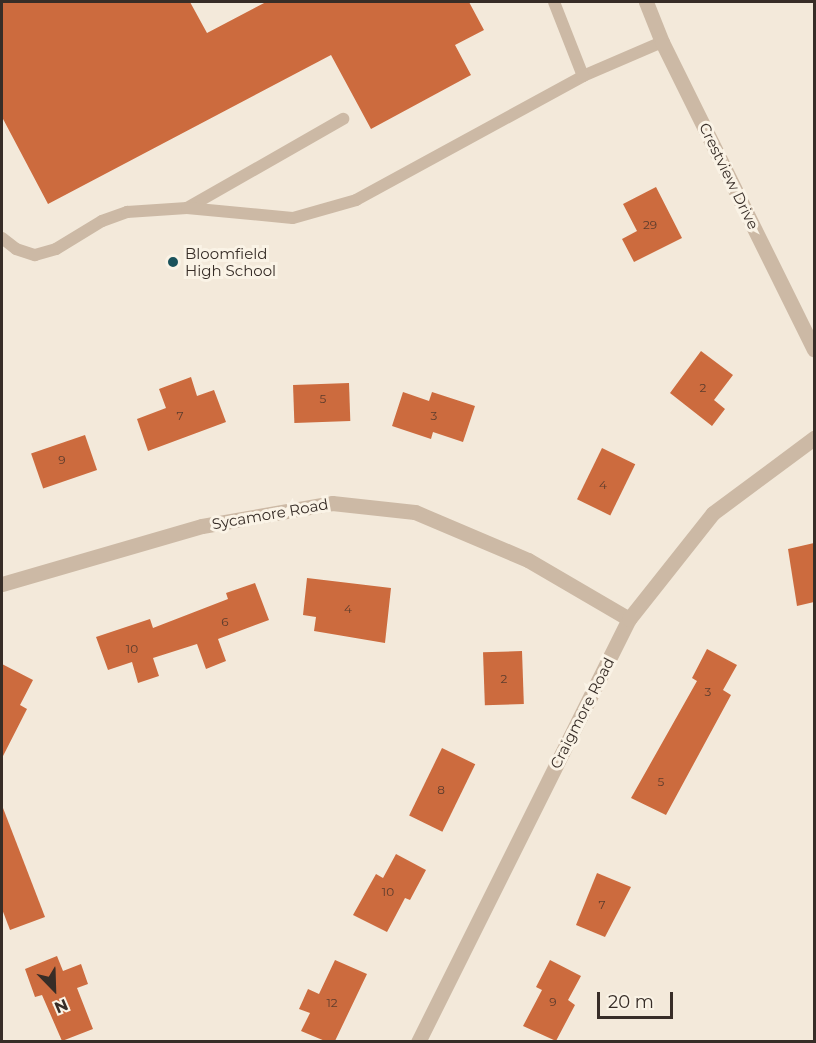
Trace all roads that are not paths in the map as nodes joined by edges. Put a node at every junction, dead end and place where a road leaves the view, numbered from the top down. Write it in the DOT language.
graph roads {
  1 [pos="554,2"];
  2 [pos="646,2"];
  3 [pos="662,42"];
  4 [pos="583,76"];
  5 [pos="342,119"];
  6 [pos="187,208"];
  7 [pos="2,238"];
  8 [pos="814,350"];
  9 [pos="814,438"];
  10 [pos="2,584"];
  11 [pos="629,619"];
  12 [pos="418,1041"];
  1 -- 4 [label="lane"];
  2 -- 3 [label="street, Crestview Drive"];
  3 -- 4 [label="lane"];
  3 -- 8 [label="street, Crestview Drive"];
  4 -- 6 [label="lane"];
  5 -- 6 [label="lane"];
  6 -- 7 [label="lane"];
  9 -- 11 [label="street, Craigmore Road"];
  10 -- 11 [label="street, Sycamore Road"];
  11 -- 12 [label="street, Craigmore Road"];
}
